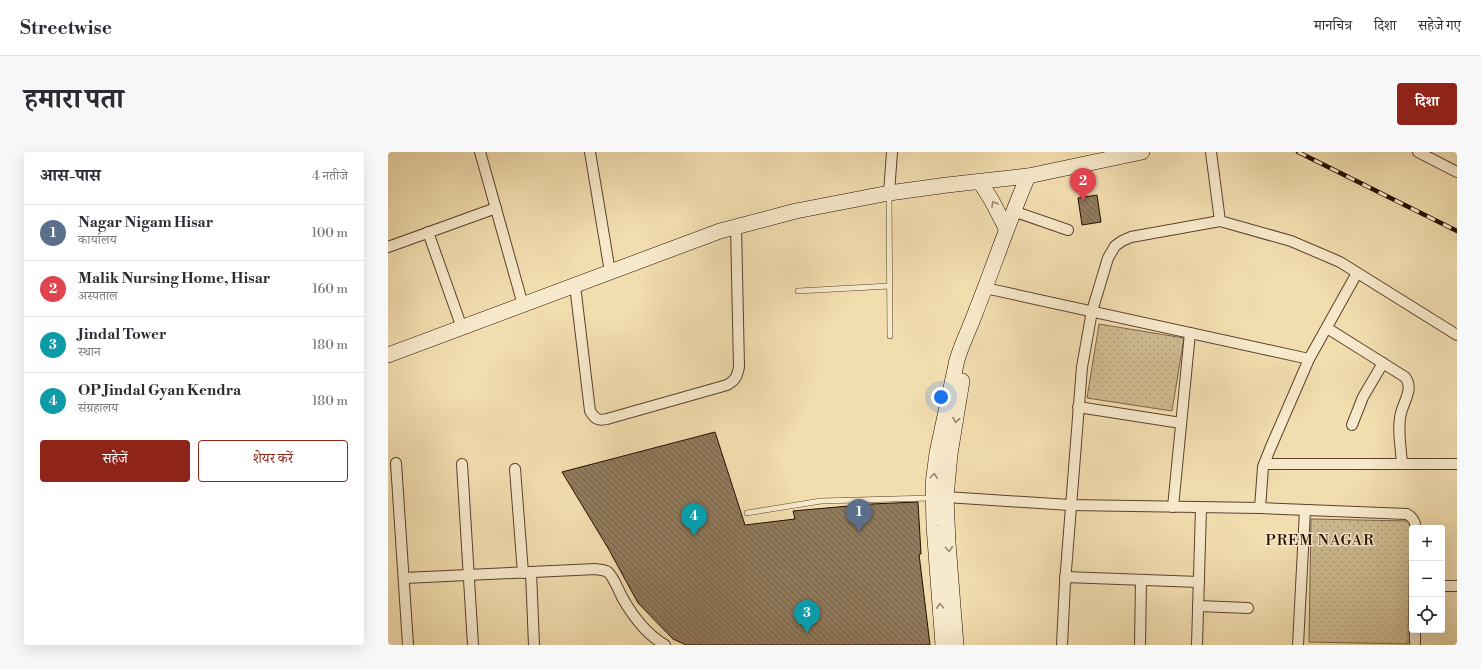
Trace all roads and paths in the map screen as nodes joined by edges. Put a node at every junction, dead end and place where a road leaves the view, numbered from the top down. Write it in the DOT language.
graph roads {
  1 [pos="480,152"];
  2 [pos="593,152"];
  3 [pos="892,152"];
  4 [pos="1142,152"];
  5 [pos="1211,152"];
  6 [pos="1418,152"];
  7 [pos="1440,152"];
  8 [pos="1430,158"];
  9 [pos="1457,172"];
  10 [pos="1028,176"];
  11 [pos="980,182"];
  12 [pos="890,193"];
  13 [pos="496,208"];
  14 [pos="1013,211"];
  15 [pos="1220,221"];
  16 [pos="736,227"];
  17 [pos="1006,228"];
  18 [pos="1068,230"];
  19 [pos="428,232"];
  20 [pos="388,246"];
  21 [pos="610,272"];
  22 [pos="1357,273"];
  23 [pos="575,285"];
  24 [pos="890,286"];
  25 [pos="985,288"];
  26 [pos="798,291"];
  27 [pos="523,304"];
  28 [pos="1092,311"];
  29 [pos="462,328"];
  30 [pos="1327,328"];
  31 [pos="1190,333"];
  32 [pos="1457,335"];
  33 [pos="890,336"];
  34 [pos="388,355"];
  35 [pos="1309,359"];
  36 [pos="1383,363"];
  37 [pos="1078,407"];
  38 [pos="1181,422"];
  39 [pos="1352,425"];
  40 [pos="396,463"];
  41 [pos="462,464"];
  42 [pos="1264,464"];
  43 [pos="1402,464"];
  44 [pos="1457,464"];
  45 [pos="515,469"];
  46 [pos="940,497"];
  47 [pos="1070,506"];
  48 [pos="1172,507"];
  49 [pos="1201,508"];
  50 [pos="1260,508"];
  51 [pos="1306,510"];
  52 [pos="747,513"];
  53 [pos="1416,525"];
  54 [pos="527,573"];
  55 [pos="468,576"];
  56 [pos="1065,577"];
  57 [pos="404,578"];
  58 [pos="1141,580"];
  59 [pos="1199,582"];
  60 [pos="1445,586"];
  61 [pos="1457,586"];
  62 [pos="1198,606"];
  63 [pos="1248,608"];
  64 [pos="1415,633"];
  65 [pos="408,645"];
  66 [pos="472,645"];
  67 [pos="534,645"];
  68 [pos="665,645"];
  69 [pos="943,645"];
  70 [pos="956,645"];
  71 [pos="1062,645"];
  72 [pos="1140,645"];
  73 [pos="1197,645"];
  74 [pos="1298,645"];
  75 [pos="1414,645"];
  1 -- 13 [label="street"];
  2 -- 21 [label="street"];
  3 -- 12 [label="street"];
  4 -- 10 [label="main road"];
  5 -- 15 [label="street"];
  6 -- 8 [label="street"];
  7 -- 8 [label="street"];
  8 -- 9 [label="street"];
  10 -- 11 [label="main road"];
  10 -- 14 [label="main road"];
  11 -- 12 [label="main road"];
  17 -- 11 [label="main road, one-way"];
  12 -- 16 [label="main road"];
  12 -- 24 [label="lane"];
  13 -- 19 [label="street"];
  13 -- 27 [label="street"];
  14 -- 17 [label="main road"];
  14 -- 18 [label="street"];
  15 -- 22 [label="street"];
  15 -- 28 [label="street"];
  16 -- 21 [label="main road"];
  16 -- 23 [label="street"];
  17 -- 25 [label="main road"];
  19 -- 20 [label="street"];
  19 -- 29 [label="street"];
  21 -- 23 [label="main road"];
  22 -- 30 [label="street"];
  22 -- 32 [label="street"];
  23 -- 27 [label="main road"];
  24 -- 26 [label="lane"];
  24 -- 33 [label="lane"];
  25 -- 28 [label="street"];
  25 -- 46 [label="main road"];
  27 -- 29 [label="main road"];
  28 -- 31 [label="street"];
  28 -- 37 [label="street"];
  29 -- 34 [label="main road"];
  30 -- 35 [label="street"];
  30 -- 36 [label="street"];
  31 -- 35 [label="street"];
  31 -- 38 [label="street"];
  35 -- 42 [label="street"];
  36 -- 39 [label="street"];
  36 -- 43 [label="street"];
  37 -- 38 [label="street"];
  37 -- 47 [label="street"];
  38 -- 48 [label="street"];
  40 -- 57 [label="street"];
  41 -- 55 [label="street"];
  42 -- 43 [label="street"];
  42 -- 50 [label="street"];
  43 -- 44 [label="street"];
  45 -- 54 [label="street"];
  46 -- 47 [label="street"];
  46 -- 52 [label="lane"];
  69 -- 46 [label="main road, one-way"];
  46 -- 70 [label="main road, one-way"];
  47 -- 48 [label="street"];
  47 -- 56 [label="street"];
  48 -- 49 [label="street"];
  49 -- 50 [label="street"];
  49 -- 59 [label="street"];
  50 -- 51 [label="street"];
  51 -- 53 [label="street"];
  51 -- 74 [label="street"];
  54 -- 55 [label="street"];
  54 -- 67 [label="street"];
  54 -- 68 [label="street"];
  55 -- 57 [label="street"];
  55 -- 66 [label="street"];
  56 -- 58 [label="street"];
  56 -- 71 [label="street"];
  57 -- 65 [label="street"];
  58 -- 59 [label="street"];
  58 -- 72 [label="street"];
  59 -- 62 [label="street"];
  60 -- 61 [label="street"];
  62 -- 63 [label="street"];
  62 -- 73 [label="street"];
  64 -- 75 [label="street"];
}
